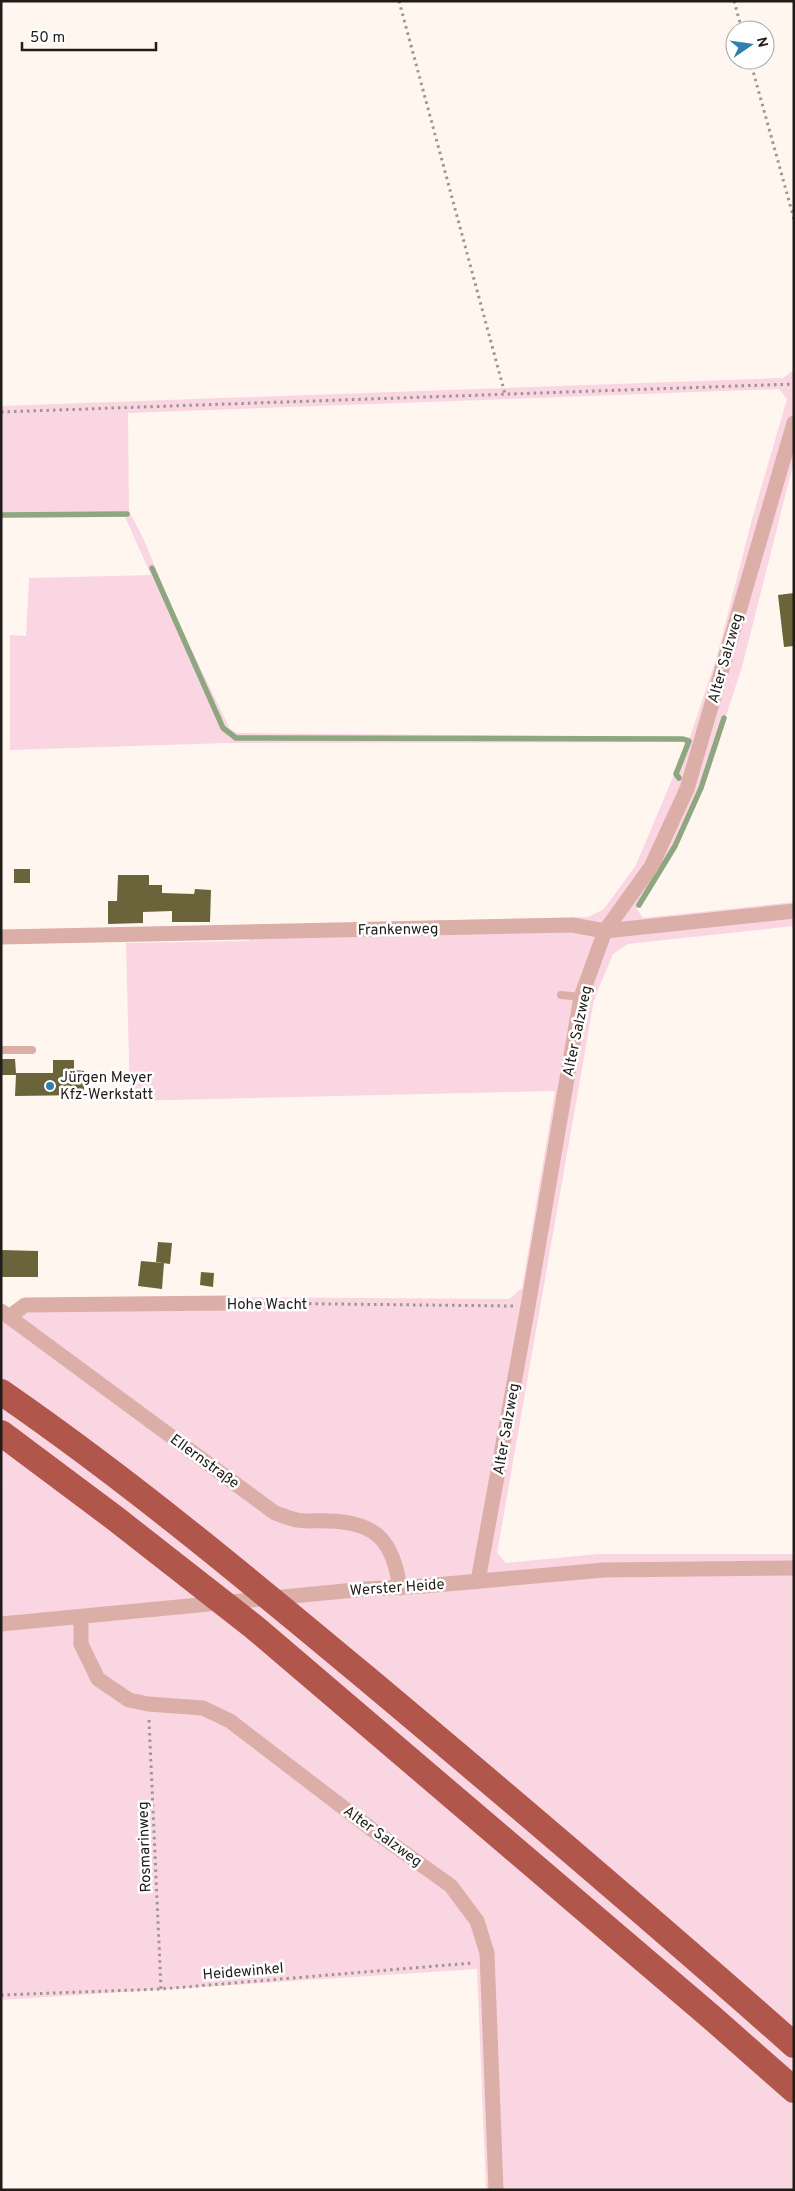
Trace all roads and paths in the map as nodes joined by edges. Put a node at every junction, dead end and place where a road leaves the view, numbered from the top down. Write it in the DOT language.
graph roads {
  1 [pos="399,1"];
  2 [pos="734,1"];
  3 [pos="739,20"];
  4 [pos="753,70"];
  5 [pos="794,219"];
  6 [pos="794,384"];
  7 [pos="505,394"];
  8 [pos="1,412"];
  9 [pos="794,423"];
  10 [pos="794,911"];
  11 [pos="605,931"];
  12 [pos="1,937"];
  13 [pos="562,995"];
  14 [pos="581,997"];
  15 [pos="1,1050"];
  16 [pos="32,1050"];
  17 [pos="229,1303"];
  18 [pos="528,1306"];
  19 [pos="5,1314"];
  20 [pos="1,1392"];
  21 [pos="1,1433"];
  22 [pos="794,1568"];
  23 [pos="478,1581"];
  24 [pos="400,1588"];
  25 [pos="80,1618"];
  26 [pos="1,1624"];
  27 [pos="148,1704"];
  28 [pos="487,1962"];
  29 [pos="161,1989"];
  30 [pos="1,1995"];
  31 [pos="794,2045"];
  32 [pos="794,2090"];
  33 [pos="496,2190"];
  1 -- 7 [label="path"];
  2 -- 3 [label="path"];
  4 -- 5 [label="path"];
  6 -- 7 [label="path"];
  7 -- 8 [label="path"];
  9 -- 11 [label="street, Alter Salzweg"];
  10 -- 11 [label="street, Frankenweg"];
  11 -- 12 [label="street, Frankenweg"];
  11 -- 14 [label="street, Alter Salzweg"];
  13 -- 14 [label="lane"];
  14 -- 18 [label="street, Alter Salzweg"];
  15 -- 16 [label="lane"];
  17 -- 18 [label="path, Hohe Wacht"];
  17 -- 19 [label="street, Hohe Wacht"];
  18 -- 23 [label="street, Alter Salzweg"];
  19 -- 24 [label="street, Ellernstraße"];
  20 -- 31 [label="highway"];
  21 -- 32 [label="highway"];
  22 -- 23 [label="street, Werster Heide"];
  23 -- 24 [label="street, Werster Heide"];
  24 -- 25 [label="street, Werster Heide"];
  25 -- 26 [label="street, Werster Heide"];
  25 -- 27 [label="street, Alter Salzweg"];
  27 -- 28 [label="street, Alter Salzweg"];
  27 -- 29 [label="path, Rosmarinweg"];
  28 -- 29 [label="path, Heidewinkel"];
  28 -- 33 [label="street, Alter Salzweg"];
  29 -- 30 [label="path, Heidewinkel"];
}
